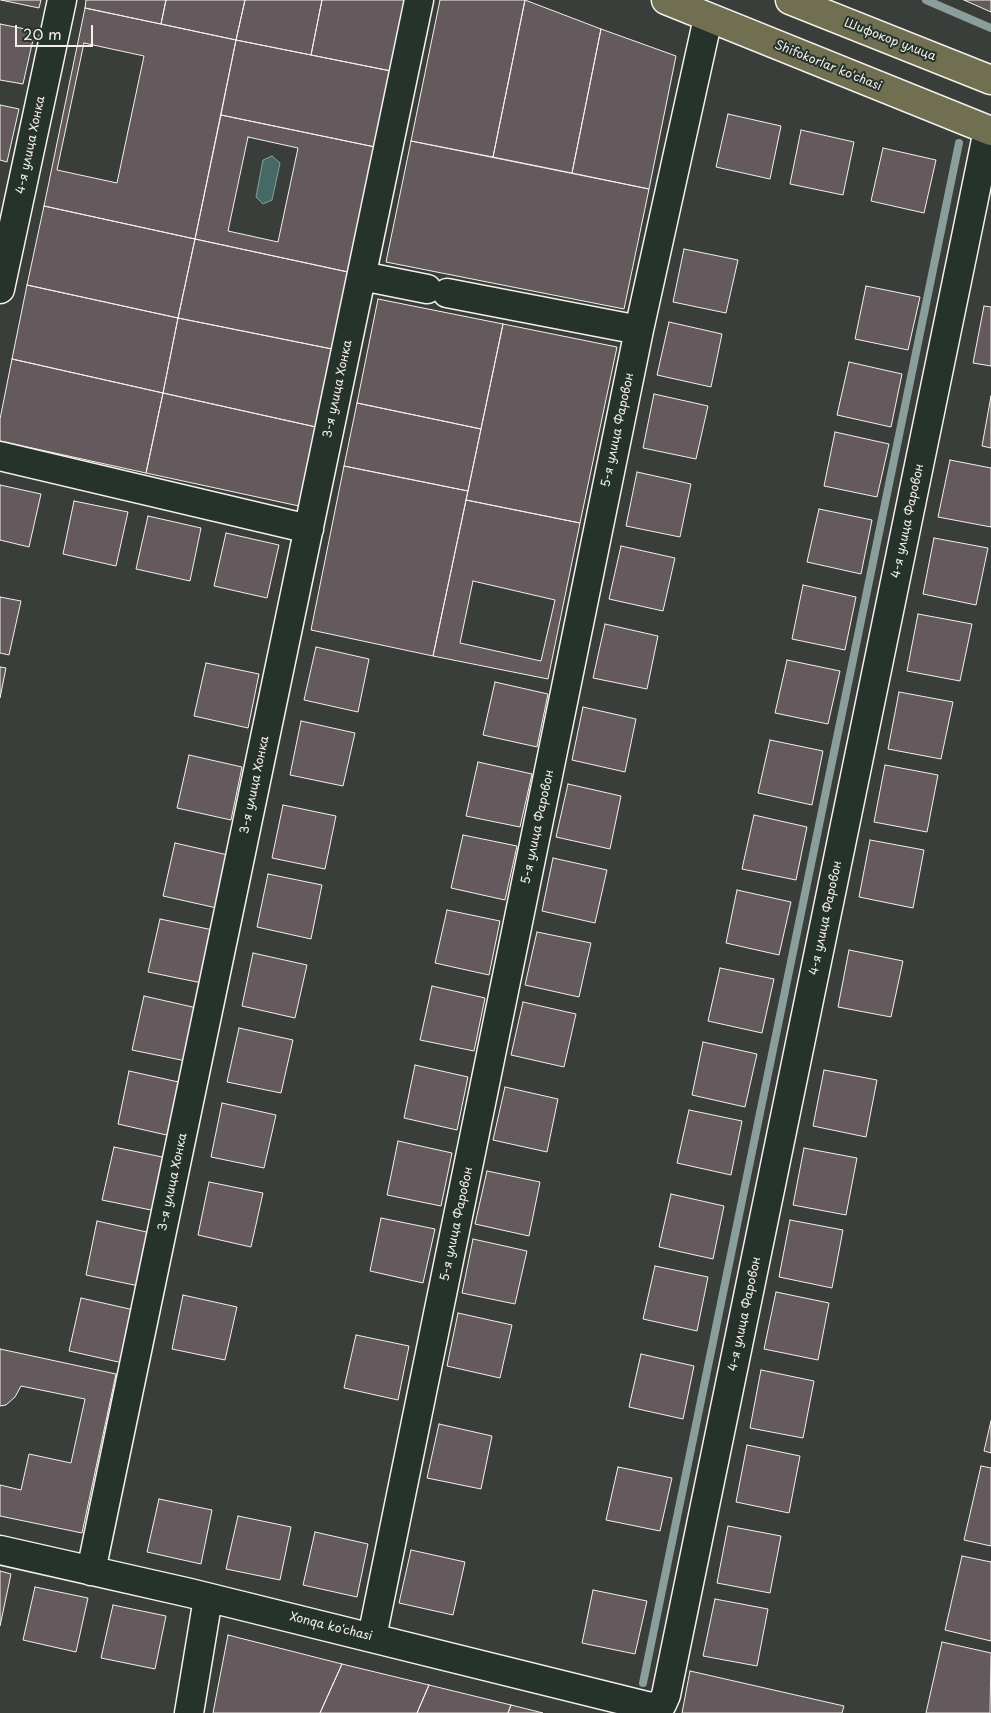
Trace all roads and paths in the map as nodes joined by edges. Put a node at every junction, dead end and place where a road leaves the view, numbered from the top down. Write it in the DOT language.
graph roads {
  1 [pos="62,0"];
  2 [pos="419,0"];
  3 [pos="666,0"];
  4 [pos="790,0"];
  5 [pos="708,18"];
  6 [pos="991,80"];
  7 [pos="990,130"];
  8 [pos="2,273"];
  9 [pos="362,276"];
  10 [pos="639,330"];
  11 [pos="0,456"];
  12 [pos="308,529"];
  13 [pos="0,1550"];
  14 [pos="92,1571"];
  15 [pos="208,1598"];
  16 [pos="372,1637"];
  17 [pos="662,1704"];
  18 [pos="189,1713"];
  1 -- 8 [label="street, 4-я улица Хонка"];
  2 -- 9 [label="street, 3-я улица Хонка"];
  3 -- 5 [label="main road, Shifokorlar ko'chasi"];
  4 -- 6 [label="main road, Шифокор улица"];
  5 -- 7 [label="main road, Shifokorlar ko'chasi"];
  5 -- 10 [label="street, 5-я улица Фаровон"];
  7 -- 17 [label="street, 4-я улица Фаровон"];
  9 -- 10 [label="street"];
  9 -- 12 [label="street, 3-я улица Хонка"];
  10 -- 16 [label="street, 5-я улица Фаровон"];
  11 -- 12 [label="street"];
  12 -- 14 [label="street, 3-я улица Хонка"];
  13 -- 14 [label="street, Xonqa ko'chasi"];
  14 -- 15 [label="street, Xonqa ko'chasi"];
  15 -- 16 [label="street, Xonqa ko'chasi"];
  15 -- 18 [label="street"];
  16 -- 17 [label="street, Xonqa ko'chasi"];
}
